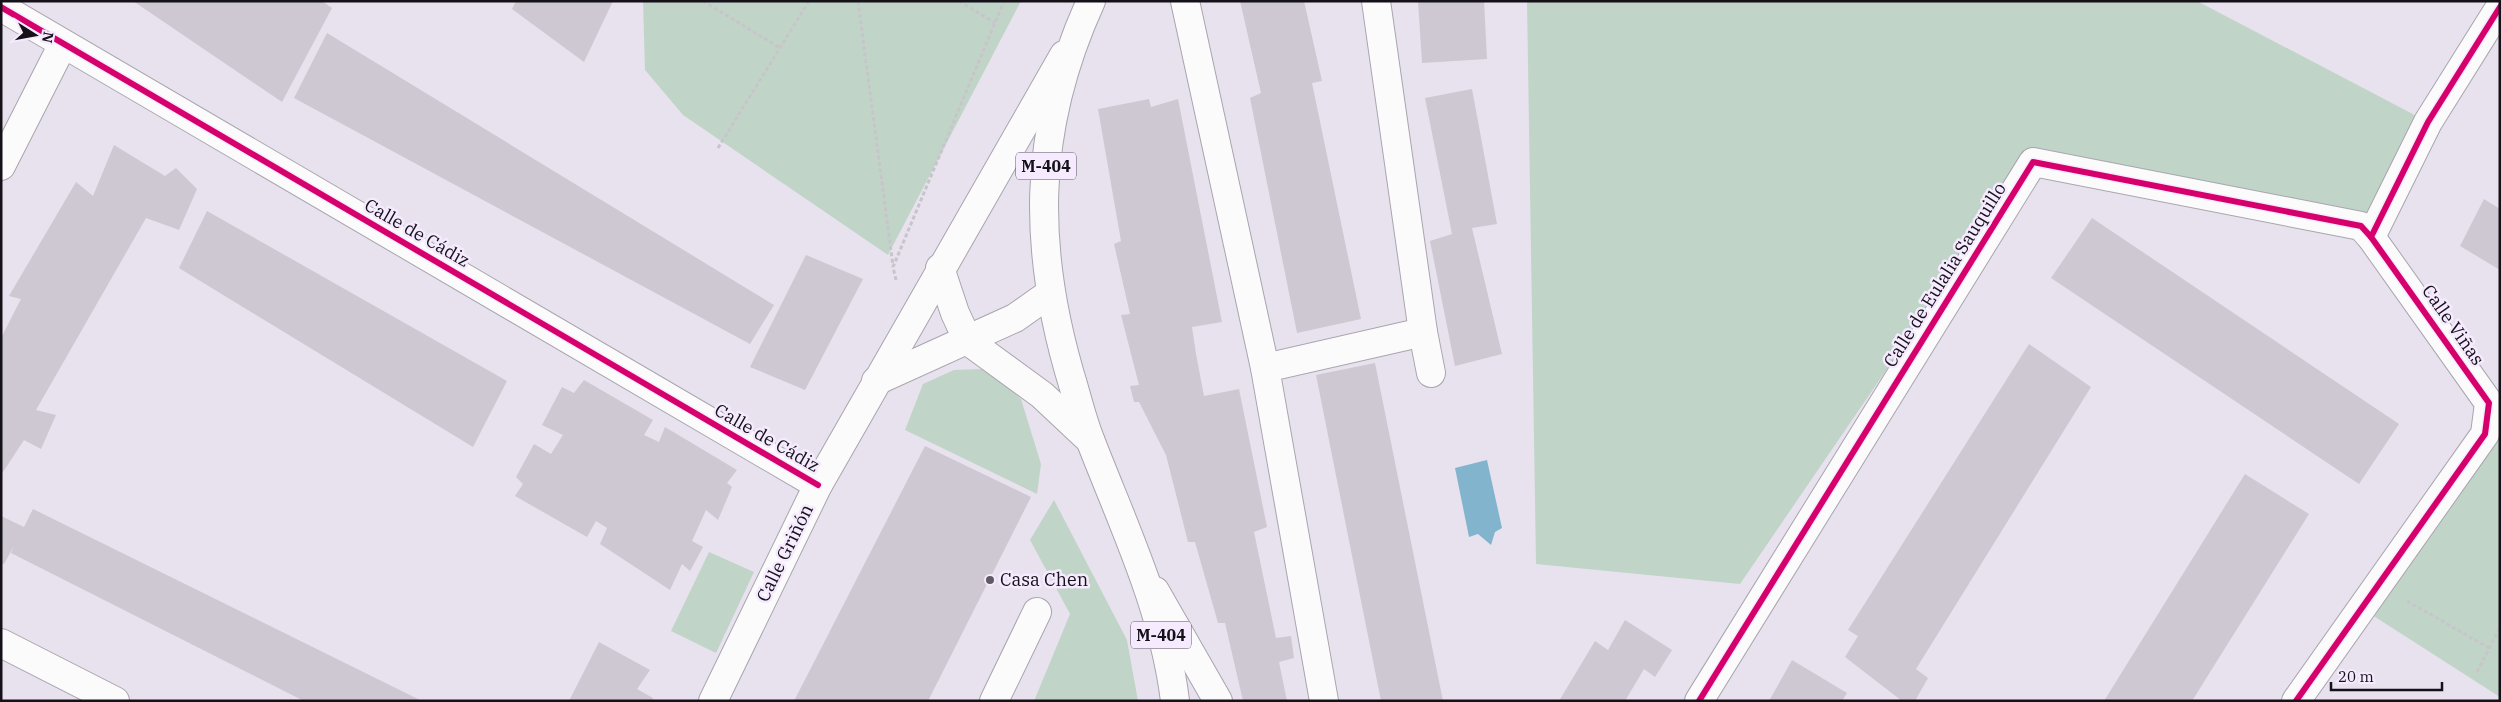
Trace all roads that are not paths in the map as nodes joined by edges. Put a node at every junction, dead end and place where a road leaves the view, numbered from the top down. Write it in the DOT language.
graph roads {
  1 [pos="1090,1"];
  2 [pos="1185,1"];
  3 [pos="1376,1"];
  4 [pos="2500,7"];
  5 [pos="1,8"];
  6 [pos="1073,41"];
  7 [pos="63,44"];
  8 [pos="1,166"];
  9 [pos="2371,237"];
  10 [pos="940,268"];
  11 [pos="1049,294"];
  12 [pos="1423,332"];
  13 [pos="968,341"];
  14 [pos="1265,368"];
  15 [pos="1431,373"];
  16 [pos="876,382"];
  17 [pos="1090,440"];
  18 [pos="818,485"];
  19 [pos="1143,569"];
  20 [pos="1037,612"];
  21 [pos="1,643"];
  22 [pos="115,701"];
  23 [pos="713,701"];
  24 [pos="994,701"];
  25 [pos="1175,701"];
  26 [pos="1218,701"];
  27 [pos="1324,701"];
  28 [pos="1699,701"];
  29 [pos="2296,701"];
  1 -- 6 [label="street, M-404"];
  2 -- 14 [label="street"];
  3 -- 12 [label="street"];
  4 -- 9 [label="street"];
  5 -- 7 [label="street, Calle de Cádiz"];
  6 -- 10 [label="street, Calle Griñón"];
  6 -- 11 [label="street, M-404"];
  7 -- 8 [label="street"];
  7 -- 18 [label="street, Calle de Cádiz"];
  9 -- 28 [label="street, Calle de Eulalia Sauquillo"];
  9 -- 29 [label="street, Calle Viñas"];
  10 -- 13 [label="street"];
  10 -- 16 [label="street, Calle Griñón"];
  11 -- 13 [label="street"];
  11 -- 17 [label="street, M-404"];
  12 -- 14 [label="street"];
  12 -- 15 [label="street"];
  13 -- 16 [label="street"];
  13 -- 17 [label="street"];
  14 -- 27 [label="street"];
  16 -- 18 [label="street, Calle Griñón"];
  17 -- 19 [label="street, M-404"];
  18 -- 23 [label="street, Calle Griñón"];
  19 -- 25 [label="street, M-404"];
  19 -- 26 [label="street"];
  20 -- 24 [label="street"];
  21 -- 22 [label="street"];
}
